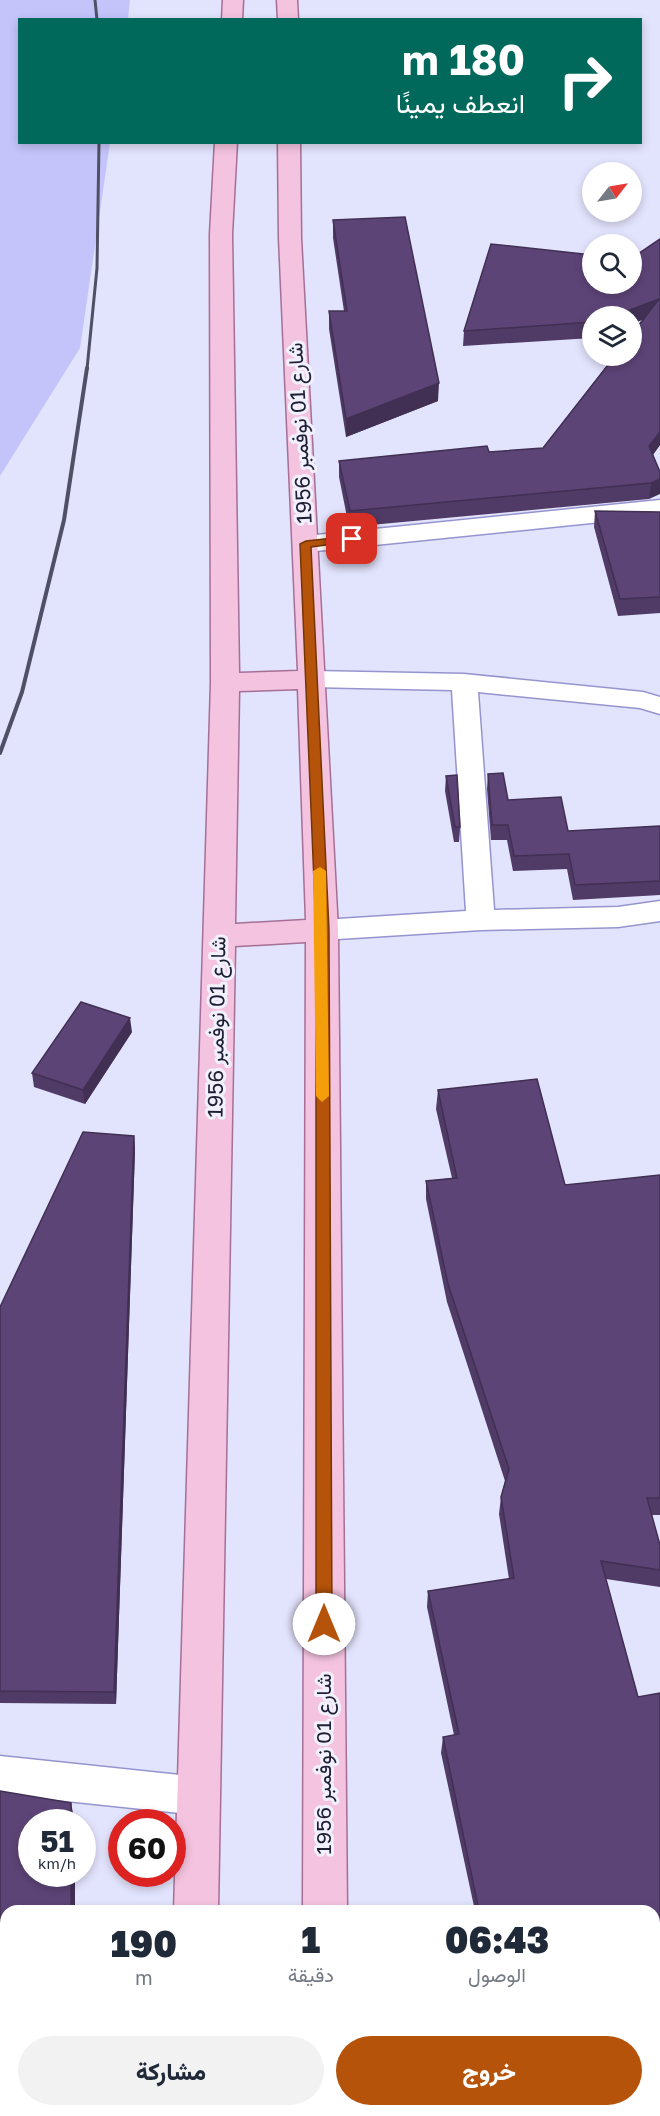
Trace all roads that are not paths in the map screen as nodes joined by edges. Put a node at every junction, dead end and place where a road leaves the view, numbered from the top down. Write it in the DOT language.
graph roads {
  1 [pos="233,0"];
  2 [pos="287,0"];
  3 [pos="232,18"];
  4 [pos="288,18"];
  5 [pos="226,144"];
  6 [pos="289,144"];
  7 [pos="660,508"];
  8 [pos="306,544"];
  9 [pos="312,679"];
  10 [pos="464,682"];
  11 [pos="225,683"];
  12 [pos="660,706"];
  13 [pos="660,911"];
  14 [pos="482,920"];
  15 [pos="322,930"];
  16 [pos="220,936"];
  17 [pos="0,1775"];
  18 [pos="199,1796"];
  19 [pos="196,1905"];
  20 [pos="325,1905"];
  1 -- 3 [label="main road"];
  2 -- 4 [label="main road"];
  5 -- 11 [label="main road, شارع 01 نوفمبر 1956"];
  6 -- 8 [label="main road, شارع 01 نوفمبر 1956"];
  7 -- 8 [label="street"];
  8 -- 9 [label="main road, شارع 01 نوفمبر 1956"];
  9 -- 10 [label="lane"];
  9 -- 11 [label="main road"];
  9 -- 15 [label="main road, شارع 01 نوفمبر 1956"];
  10 -- 12 [label="lane"];
  10 -- 14 [label="lane"];
  11 -- 16 [label="main road, شارع 01 نوفمبر 1956"];
  13 -- 14 [label="lane"];
  14 -- 15 [label="lane"];
  15 -- 16 [label="main road"];
  15 -- 20 [label="main road, شارع 01 نوفمبر 1956"];
  16 -- 18 [label="main road, شارع 01 نوفمبر 1956"];
  17 -- 18 [label="lane"];
  18 -- 19 [label="main road, شارع 01 نوفمبر 1956"];
}
